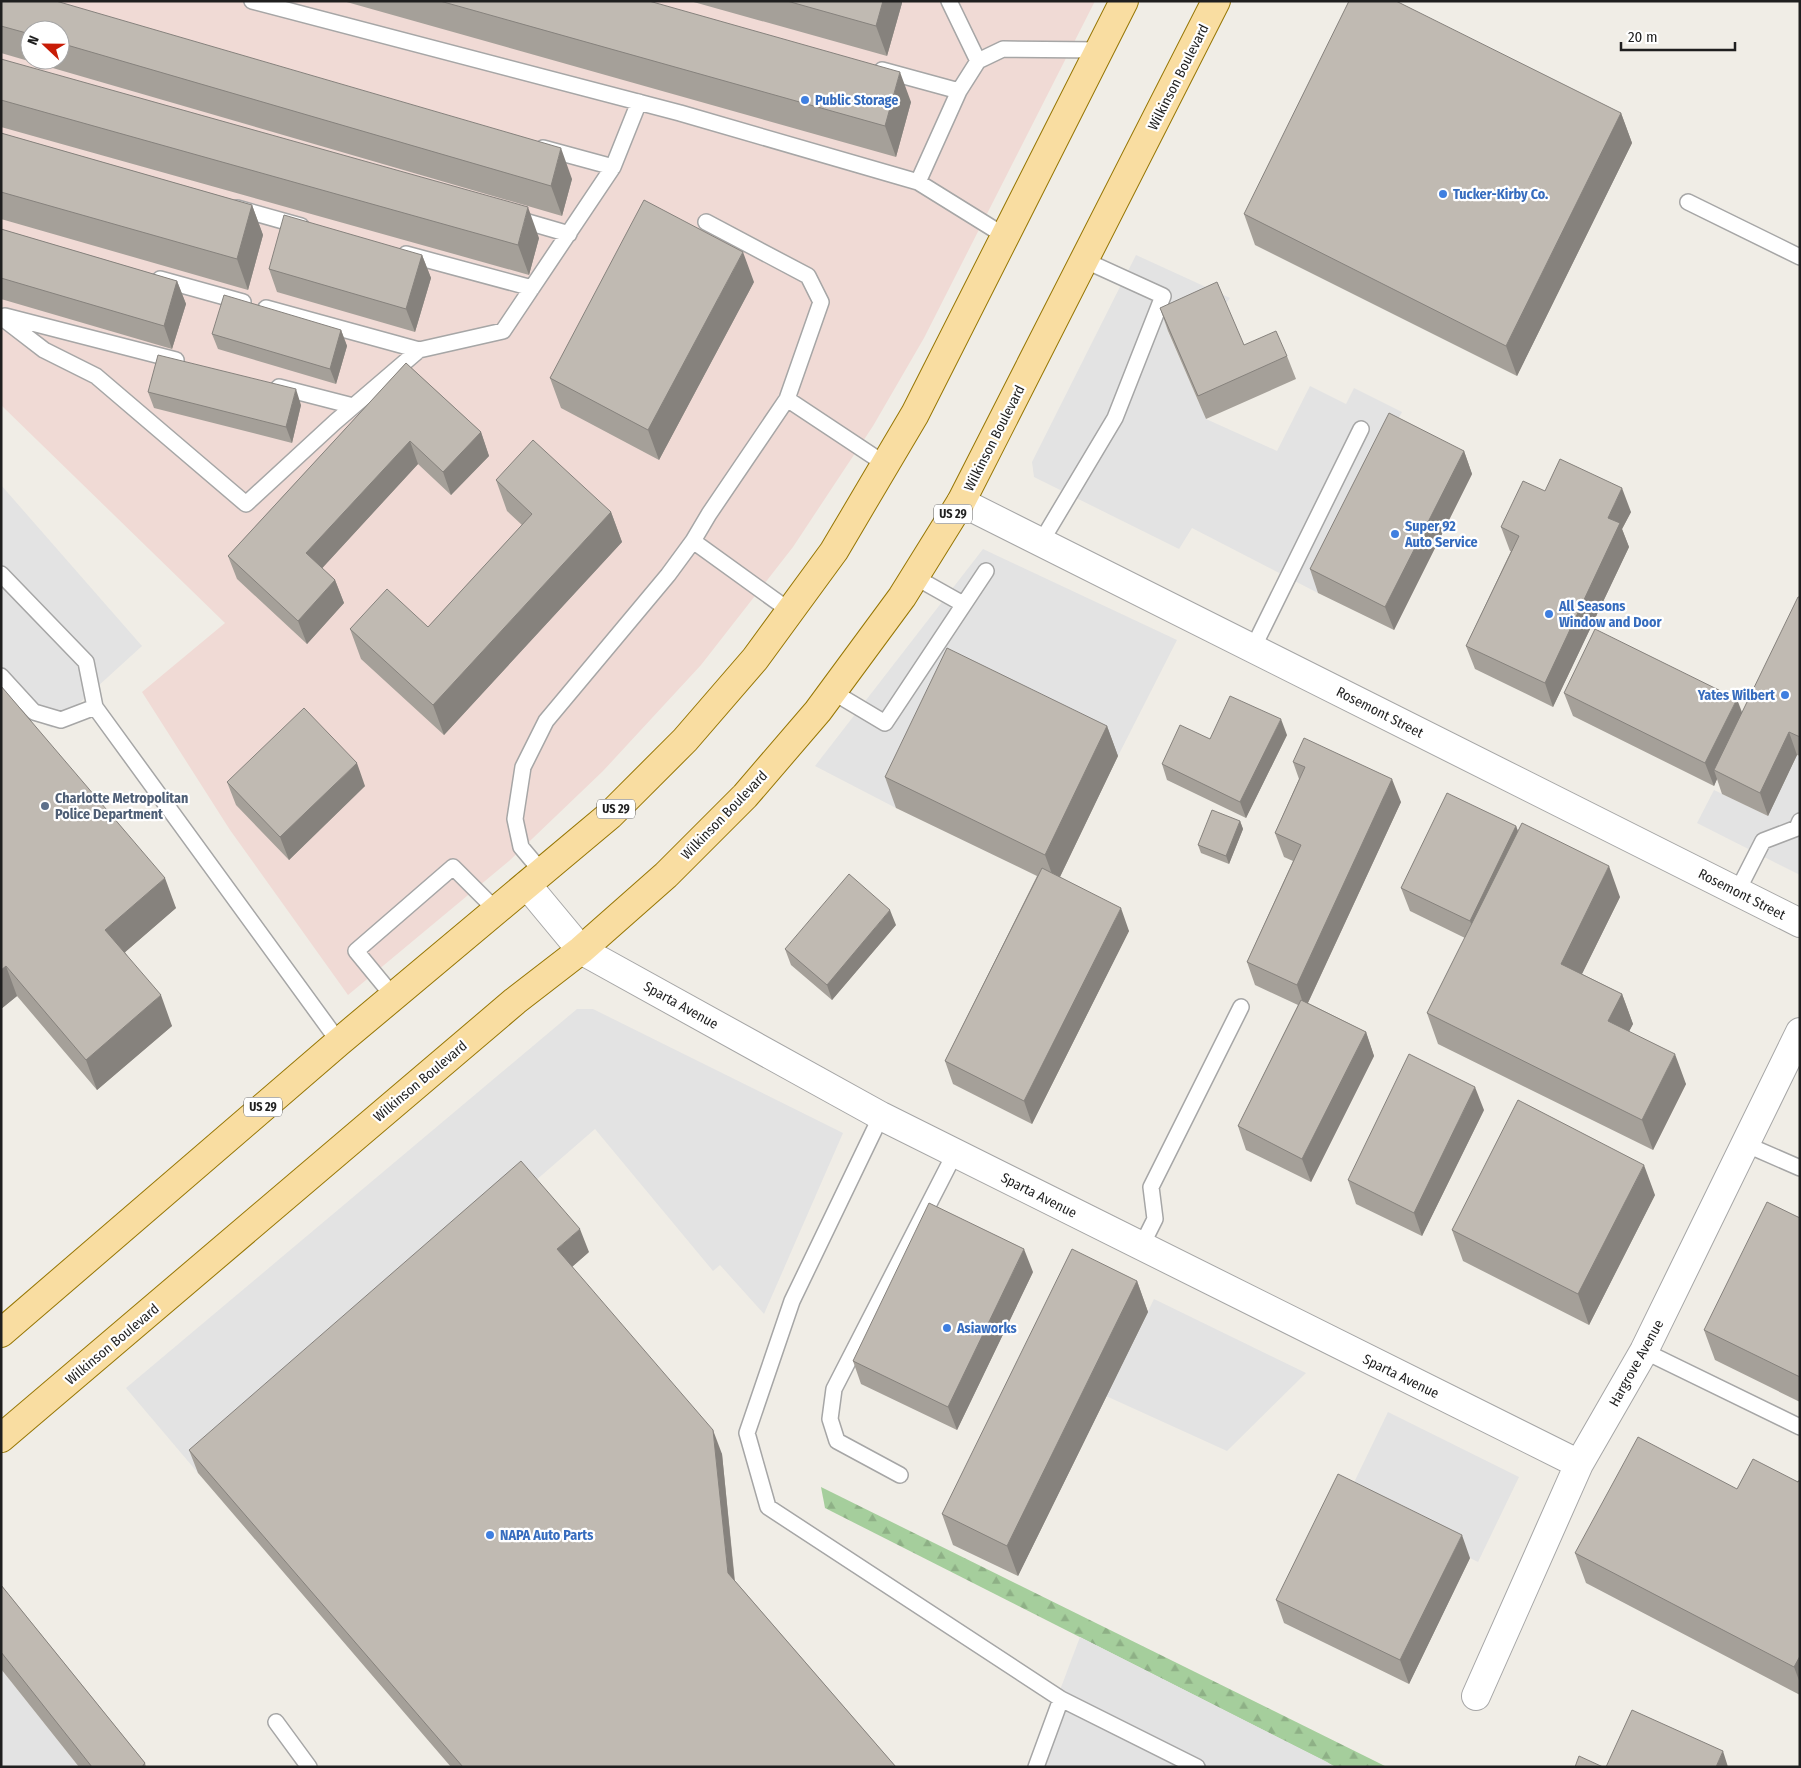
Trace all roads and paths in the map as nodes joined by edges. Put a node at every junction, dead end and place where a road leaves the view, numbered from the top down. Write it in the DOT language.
graph roads {
  1 [pos="252,1"];
  2 [pos="949,1"];
  3 [pos="1124,1"];
  4 [pos="1216,1"];
  5 [pos="1100,50"];
  6 [pos="978,61"];
  7 [pos="865,65"];
  8 [pos="959,91"];
  9 [pos="639,102"];
  10 [pos="527,144"];
  11 [pos="613,167"];
  12 [pos="918,182"];
  13 [pos="1688,202"];
  14 [pos="223,205"];
  15 [pos="502,215"];
  16 [pos="706,222"];
  17 [pos="320,231"];
  18 [pos="569,234"];
  19 [pos="1005,236"];
  20 [pos="397,252"];
  21 [pos="1800,258"];
  22 [pos="1084,260"];
  23 [pos="144,275"];
  24 [pos="532,288"];
  25 [pos="1,316"];
  26 [pos="419,350"];
  27 [pos="191,364"];
  28 [pos="267,384"];
  29 [pos="787,399"];
  30 [pos="353,406"];
  31 [pos="1361,429"];
  32 [pos="885,464"];
  33 [pos="961,502"];
  34 [pos="693,541"];
  35 [pos="1041,542"];
  36 [pos="986,571"];
  37 [pos="1,574"];
  38 [pos="914,578"];
  39 [pos="963,604"];
  40 [pos="790,611"];
  41 [pos="1253,648"];
  42 [pos="1,676"];
  43 [pos="833,692"];
  44 [pos="95,707"];
  45 [pos="1800,821"];
  46 [pos="535,878"];
  47 [pos="1737,892"];
  48 [pos="497,911"];
  49 [pos="1800,923"];
  50 [pos="581,950"];
  51 [pos="393,996"];
  52 [pos="1242,1007"];
  53 [pos="1800,1032"];
  54 [pos="339,1042"];
  55 [pos="881,1116"];
  56 [pos="1745,1144"];
  57 [pos="955,1153"];
  58 [pos="1800,1168"];
  59 [pos="1141,1247"];
  60 [pos="4,1326"];
  61 [pos="1644,1351"];
  62 [pos="1800,1427"];
  63 [pos="1,1438"];
  64 [pos="1579,1464"];
  65 [pos="900,1475"];
  66 [pos="1476,1696"];
  67 [pos="1061,1699"];
  68 [pos="276,1722"];
  69 [pos="309,1767"];
  70 [pos="1036,1767"];
  71 [pos="1197,1767"];
  1 -- 9 [label="lane"];
  2 -- 6 [label="lane"];
  3 -- 5 [label="main road, US 29"];
  4 -- 22 [label="main road, Wilkinson Boulevard / US 29"];
  5 -- 6 [label="lane"];
  5 -- 19 [label="main road, US 29"];
  6 -- 8 [label="lane"];
  7 -- 8 [label="lane"];
  8 -- 12 [label="lane"];
  9 -- 11 [label="lane"];
  9 -- 12 [label="lane"];
  10 -- 11 [label="lane"];
  11 -- 18 [label="lane"];
  12 -- 19 [label="lane"];
  13 -- 21 [label="lane"];
  14 -- 17 [label="lane"];
  15 -- 18 [label="lane"];
  16 -- 29 [label="lane"];
  18 -- 24 [label="lane"];
  19 -- 32 [label="main road, US 29"];
  20 -- 24 [label="lane"];
  22 -- 33 [label="main road, Wilkinson Boulevard / US 29"];
  22 -- 35 [label="lane"];
  23 -- 26 [label="lane"];
  24 -- 26 [label="lane"];
  25 -- 27 [label="lane"];
  25 -- 30 [label="lane"];
  26 -- 30 [label="lane"];
  28 -- 30 [label="lane"];
  29 -- 32 [label="lane"];
  29 -- 34 [label="lane"];
  31 -- 41 [label="lane"];
  32 -- 40 [label="main road, US 29"];
  33 -- 35 [label="street, Rosemont Street"];
  33 -- 38 [label="main road, Wilkinson Boulevard / US 29"];
  34 -- 40 [label="lane"];
  34 -- 46 [label="lane"];
  35 -- 41 [label="street, Rosemont Street"];
  36 -- 39 [label="lane"];
  37 -- 44 [label="lane"];
  38 -- 39 [label="lane"];
  38 -- 43 [label="main road, Wilkinson Boulevard / US 29"];
  39 -- 43 [label="lane"];
  40 -- 46 [label="main road, US 29"];
  41 -- 47 [label="street, Rosemont Street"];
  42 -- 44 [label="lane"];
  43 -- 50 [label="main road, Wilkinson Boulevard / US 29"];
  44 -- 54 [label="lane"];
  45 -- 47 [label="lane"];
  46 -- 48 [label="main road, US 29"];
  46 -- 50 [label="street, Sparta Avenue"];
  47 -- 49 [label="street, Rosemont Street"];
  48 -- 51 [label="main road, US 29"];
  48 -- 51 [label="lane"];
  50 -- 55 [label="street, Sparta Avenue"];
  50 -- 63 [label="main road, Wilkinson Boulevard / US 29"];
  51 -- 54 [label="main road, US 29"];
  52 -- 59 [label="lane"];
  53 -- 56 [label="street, Hargrove Avenue"];
  54 -- 60 [label="main road, US 29"];
  55 -- 57 [label="street, Sparta Avenue"];
  55 -- 67 [label="lane"];
  56 -- 58 [label="lane"];
  56 -- 61 [label="street, Hargrove Avenue"];
  57 -- 59 [label="street, Sparta Avenue"];
  57 -- 65 [label="lane"];
  59 -- 64 [label="street, Sparta Avenue"];
  61 -- 62 [label="lane"];
  61 -- 64 [label="street, Hargrove Avenue"];
  64 -- 66 [label="street, Hargrove Avenue"];
  67 -- 70 [label="lane"];
  67 -- 71 [label="lane"];
  68 -- 69 [label="lane"];
}
